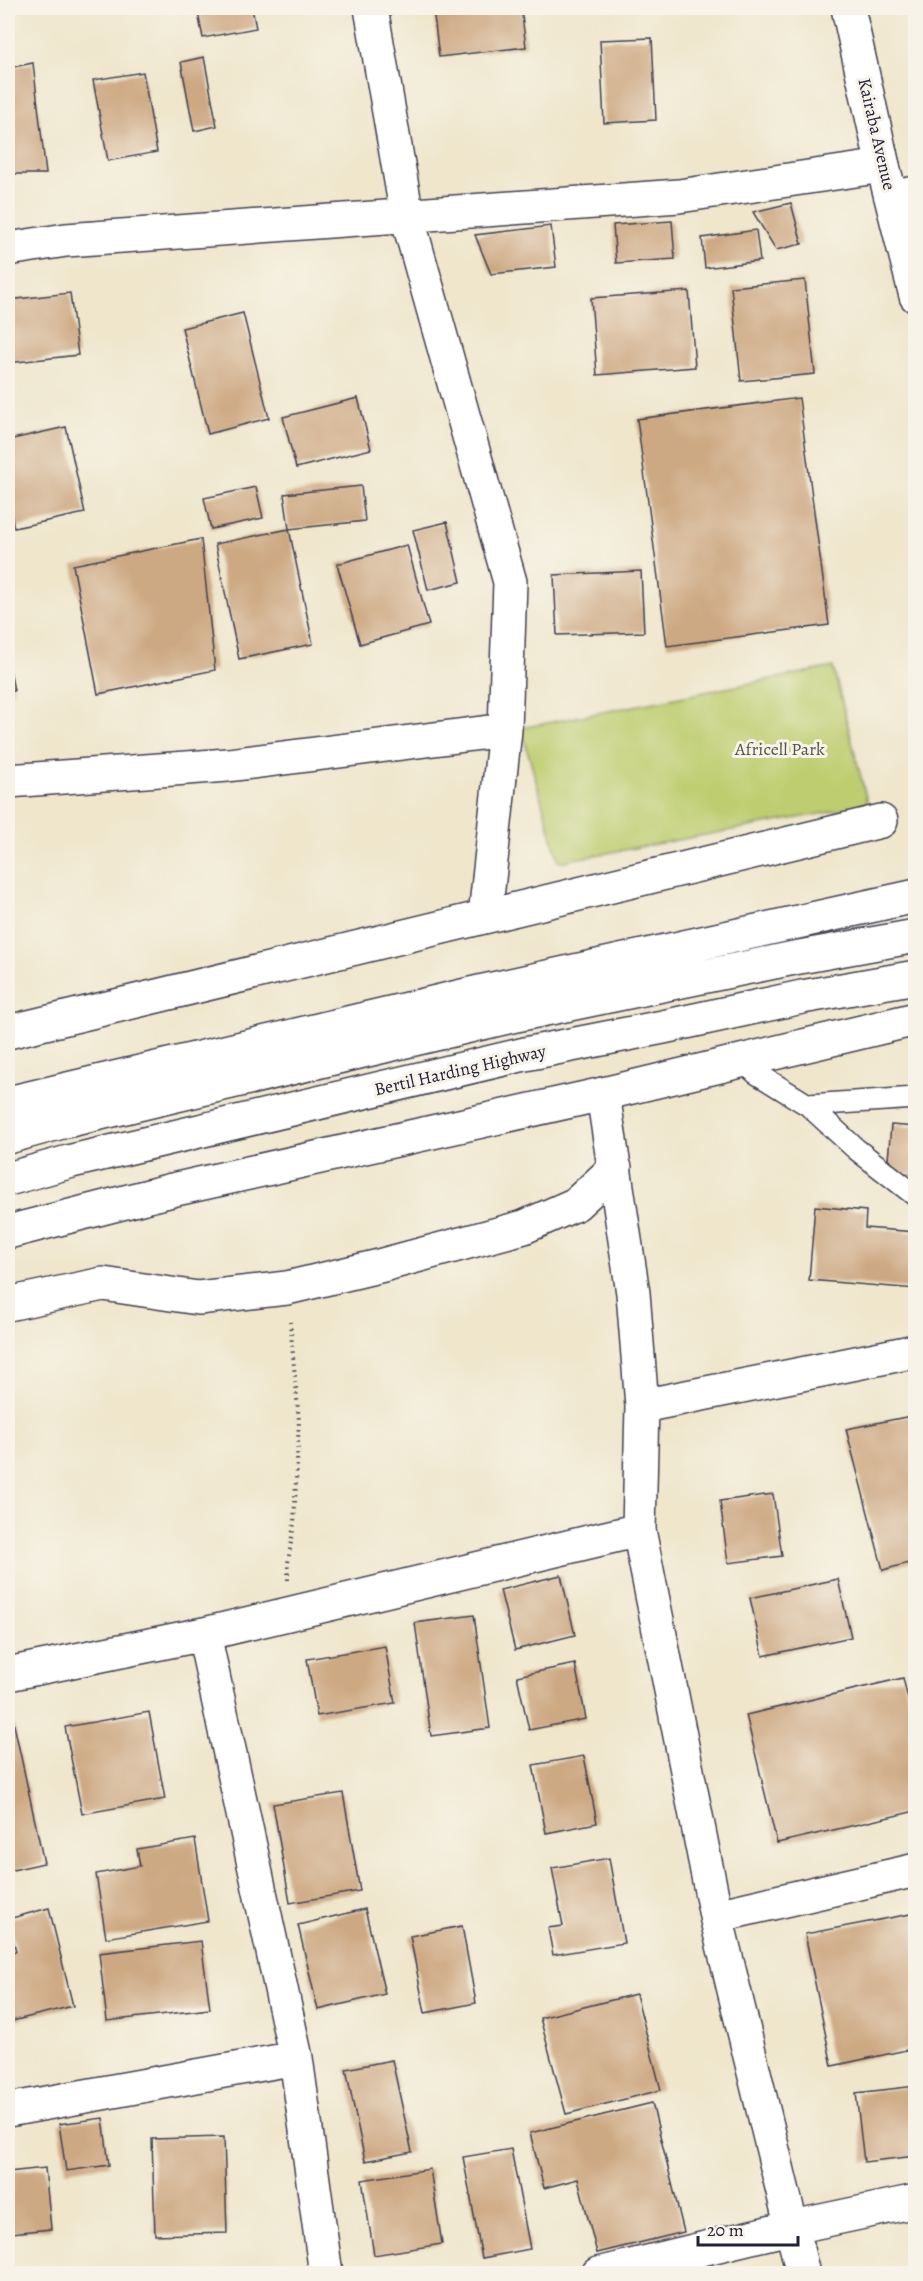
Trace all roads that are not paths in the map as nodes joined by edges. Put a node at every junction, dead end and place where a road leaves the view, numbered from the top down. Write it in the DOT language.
graph roads {
  1 [pos="372,8"];
  2 [pos="848,8"];
  3 [pos="883,166"];
  4 [pos="904,195"];
  5 [pos="407,216"];
  6 [pos="8,249"];
  7 [pos="915,296"];
  8 [pos="505,730"];
  9 [pos="8,781"];
  10 [pos="881,821"];
  11 [pos="915,896"];
  12 [pos="485,916"];
  13 [pos="915,936"];
  14 [pos="915,977"];
  15 [pos="915,1019"];
  16 [pos="8,1032"];
  17 [pos="742,1060"];
  18 [pos="603,1094"];
  19 [pos="915,1098"];
  20 [pos="8,1103"];
  21 [pos="808,1105"];
  22 [pos="8,1137"];
  23 [pos="615,1168"];
  24 [pos="8,1179"];
  25 [pos="915,1196"];
  26 [pos="8,1232"];
  27 [pos="8,1304"];
  28 [pos="915,1351"];
  29 [pos="642,1406"];
  30 [pos="639,1530"];
  31 [pos="204,1634"];
  32 [pos="8,1674"];
  33 [pos="915,1870"];
  34 [pos="716,1916"];
  35 [pos="296,2058"];
  36 [pos="8,2110"];
  37 [pos="915,2201"];
  38 [pos="794,2227"];
  39 [pos="326,2274"];
  40 [pos="598,2274"];
  41 [pos="803,2274"];
  1 -- 5 [label="street"];
  2 -- 3 [label="street, Kairaba Avenue"];
  3 -- 4 [label="street, Kairaba Avenue"];
  3 -- 5 [label="street"];
  4 -- 7 [label="street, Kairaba Avenue"];
  5 -- 6 [label="street"];
  5 -- 8 [label="street"];
  8 -- 9 [label="street"];
  8 -- 12 [label="street"];
  10 -- 12 [label="street"];
  11 -- 20 [label="street"];
  12 -- 16 [label="street"];
  13 -- 22 [label="street"];
  14 -- 24 [label="street, Bertil Harding Highway"];
  15 -- 17 [label="street"];
  17 -- 18 [label="street"];
  17 -- 21 [label="lane"];
  18 -- 23 [label="street"];
  18 -- 26 [label="street"];
  19 -- 21 [label="lane"];
  21 -- 25 [label="lane"];
  23 -- 27 [label="street"];
  23 -- 29 [label="street"];
  28 -- 29 [label="street"];
  29 -- 30 [label="street"];
  30 -- 31 [label="street"];
  30 -- 34 [label="street"];
  31 -- 32 [label="street"];
  31 -- 35 [label="street"];
  33 -- 34 [label="street"];
  34 -- 38 [label="street"];
  35 -- 36 [label="street"];
  35 -- 39 [label="street"];
  37 -- 38 [label="street"];
  38 -- 40 [label="street"];
  38 -- 41 [label="street"];
}
